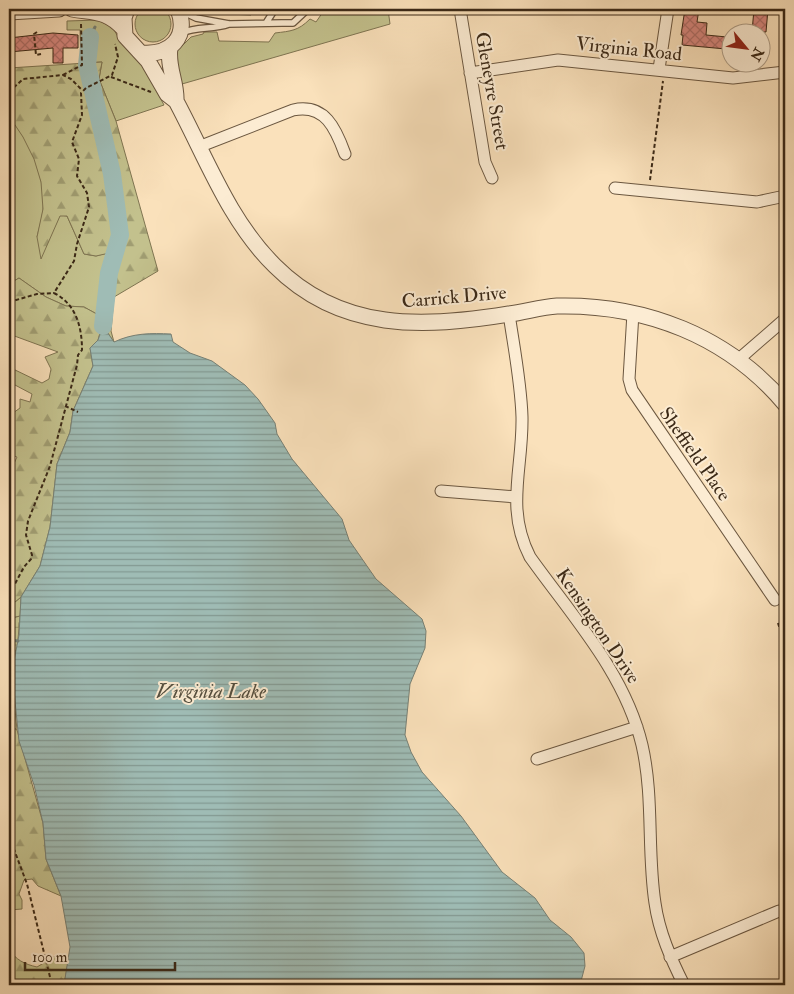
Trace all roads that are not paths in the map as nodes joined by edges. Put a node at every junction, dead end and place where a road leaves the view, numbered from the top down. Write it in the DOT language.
graph roads {
  1 [pos="58,9"];
  2 [pos="128,9"];
  3 [pos="178,9"];
  4 [pos="275,9"];
  5 [pos="308,9"];
  6 [pos="460,9"];
  7 [pos="668,9"];
  8 [pos="25,10"];
  9 [pos="9,12"];
  10 [pos="77,13"];
  11 [pos="266,23"];
  12 [pos="229,24"];
  13 [pos="124,29"];
  14 [pos="180,34"];
  15 [pos="170,48"];
  16 [pos="142,53"];
  17 [pos="785,72"];
  18 [pos="470,73"];
  19 [pos="661,74"];
  20 [pos="176,101"];
  21 [pos="201,146"];
  22 [pos="345,154"];
  23 [pos="492,178"];
  24 [pos="615,188"];
  25 [pos="785,196"];
  26 [pos="633,313"];
  27 [pos="509,314"];
  28 [pos="785,319"];
  29 [pos="739,358"];
  30 [pos="785,404"];
  31 [pos="441,491"];
  32 [pos="516,497"];
  33 [pos="775,600"];
  34 [pos="637,727"];
  35 [pos="537,759"];
  36 [pos="779,911"];
  37 [pos="670,957"];
  38 [pos="684,985"];
  1 -- 8 [label="street"];
  2 -- 13 [label="street"];
  3 -- 12 [label="lane"];
  3 -- 14 [label="street"];
  4 -- 11 [label="lane"];
  5 -- 11 [label="lane"];
  6 -- 18 [label="street, Gleneyre Street"];
  7 -- 19 [label="street"];
  8 -- 9 [label="street"];
  10 -- 13 [label="street, Carrick Drive"];
  11 -- 12 [label="lane"];
  12 -- 14 [label="lane"];
  13 -- 16 [label="street, Carrick Drive"];
  14 -- 15 [label="street"];
  15 -- 16 [label="street"];
  15 -- 20 [label="street, Carrick Drive"];
  16 -- 20 [label="street, Carrick Drive"];
  17 -- 19 [label="street, Virginia Road"];
  18 -- 19 [label="street, Virginia Road"];
  18 -- 23 [label="street, Gleneyre Street"];
  20 -- 21 [label="street, Carrick Drive"];
  21 -- 22 [label="street"];
  21 -- 27 [label="street, Carrick Drive"];
  24 -- 25 [label="street"];
  26 -- 27 [label="street, Carrick Drive"];
  26 -- 29 [label="street, Carrick Drive"];
  26 -- 33 [label="street, Sheffield Place"];
  27 -- 32 [label="street, Kensington Drive"];
  28 -- 29 [label="street"];
  29 -- 30 [label="street, Carrick Drive"];
  31 -- 32 [label="street"];
  32 -- 34 [label="street, Kensington Drive"];
  34 -- 35 [label="street"];
  34 -- 37 [label="street, Kensington Drive"];
  36 -- 37 [label="street"];
  37 -- 38 [label="street, Kensington Drive"];
}
